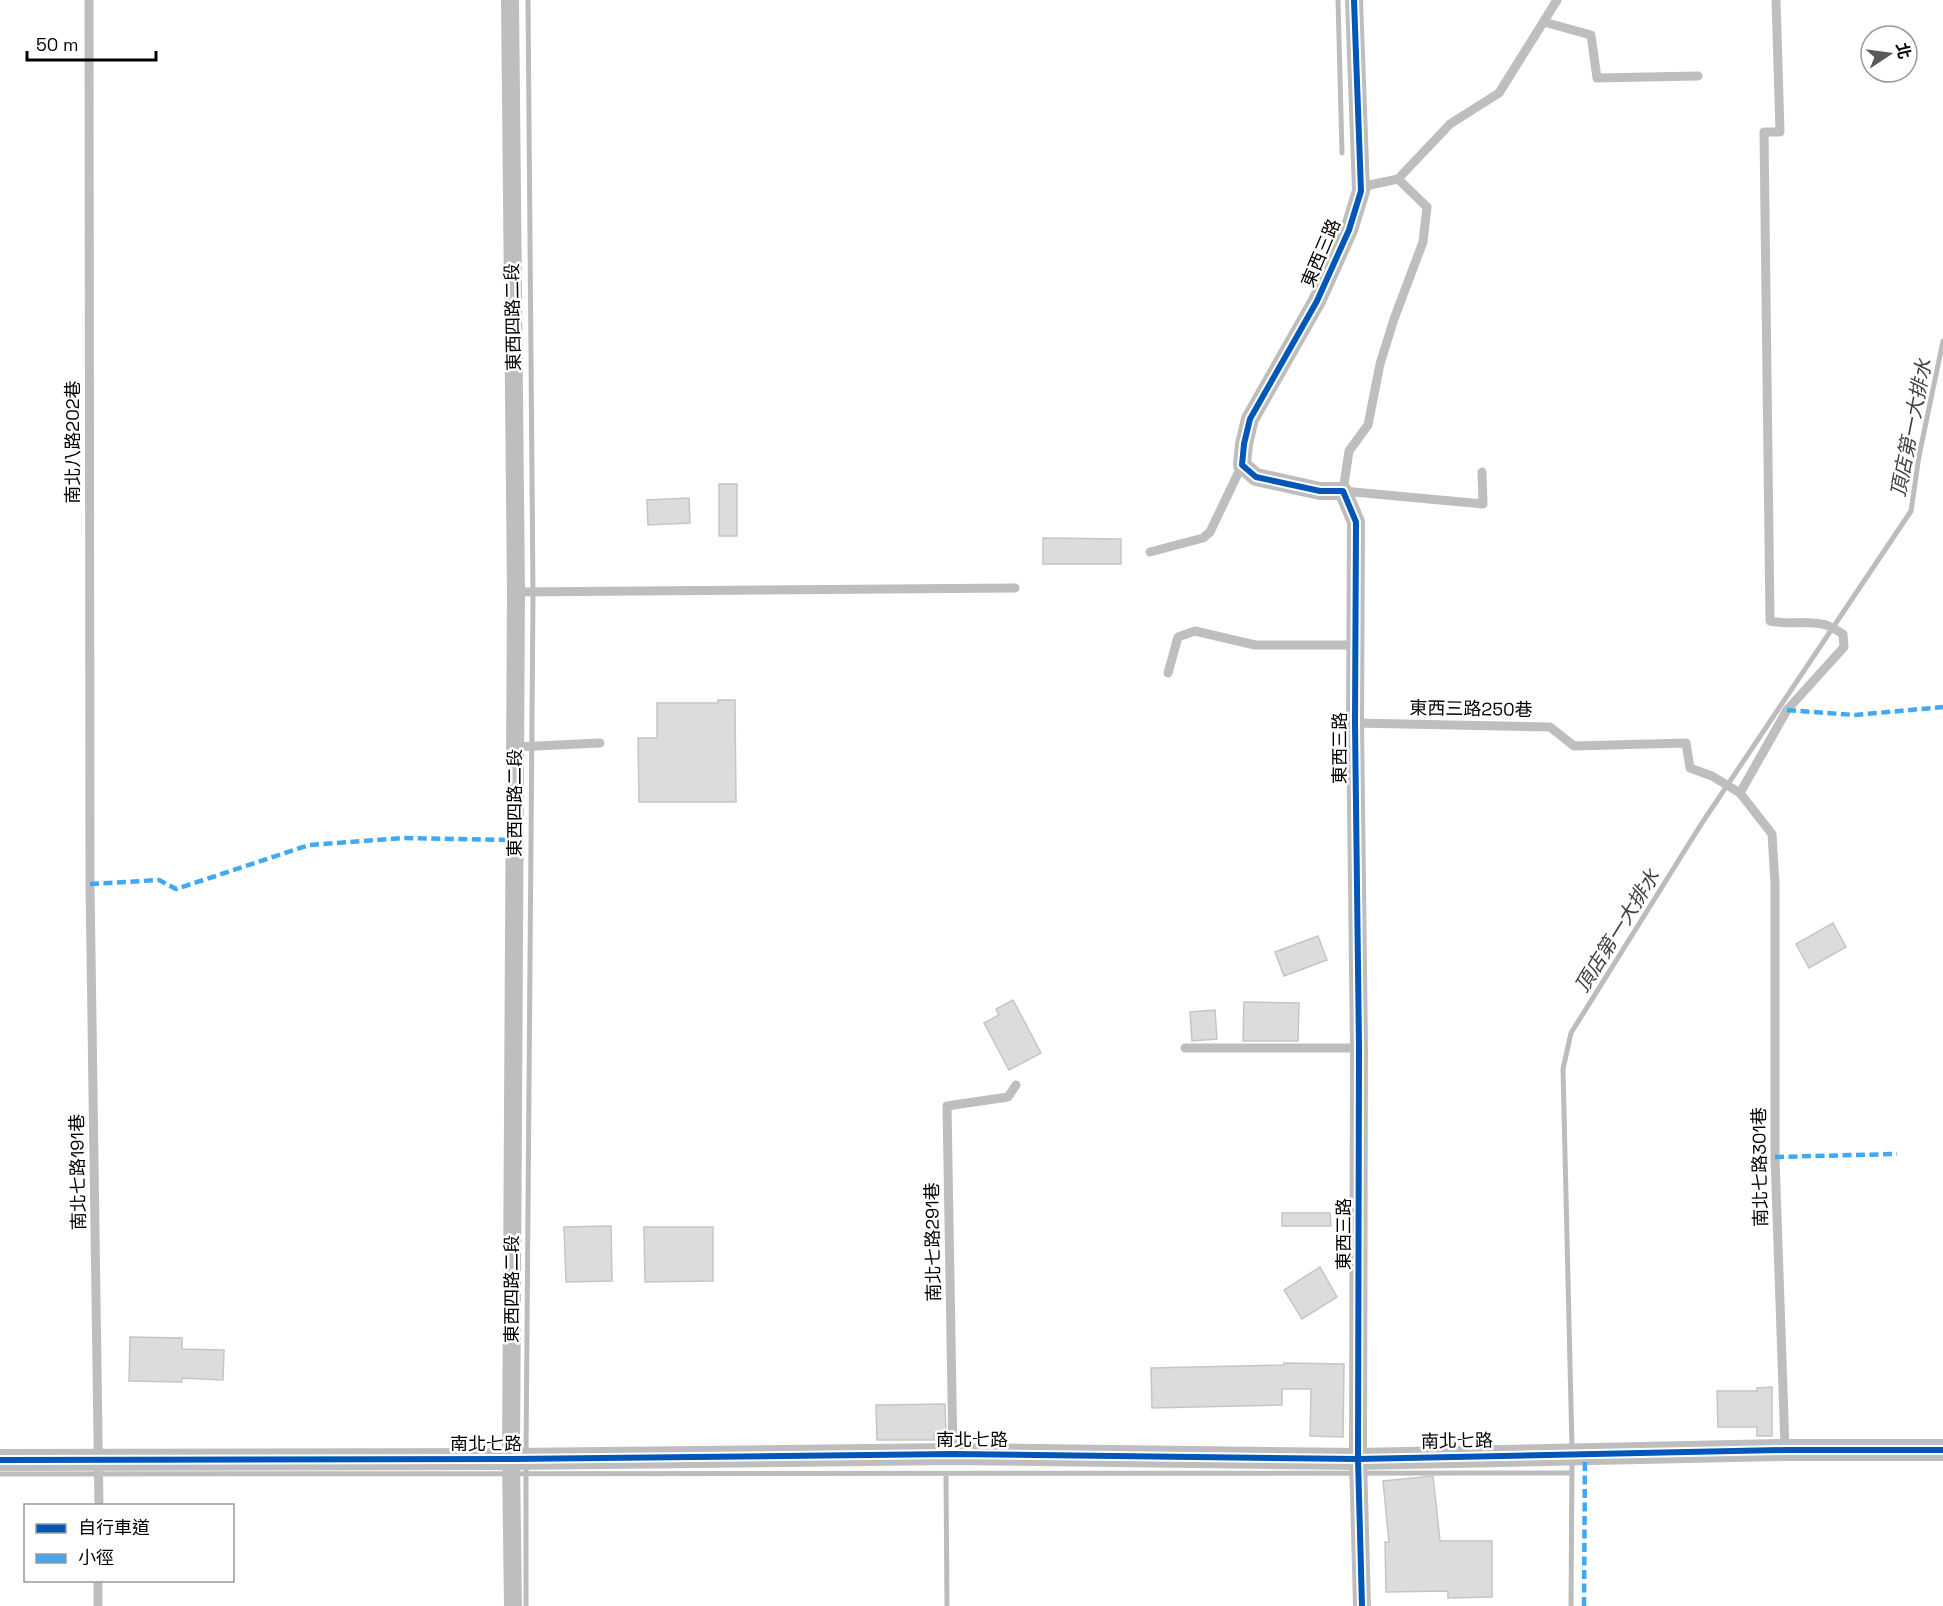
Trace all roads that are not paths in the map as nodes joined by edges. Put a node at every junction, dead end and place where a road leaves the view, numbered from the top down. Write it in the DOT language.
graph roads {
  1 [pos="89,0"];
  2 [pos="510,0"];
  3 [pos="1354,0"];
  4 [pos="1557,0"];
  5 [pos="1776,0"];
  6 [pos="1544,22"];
  7 [pos="1698,76"];
  8 [pos="1398,179"];
  9 [pos="1361,191"];
  10 [pos="1242,465"];
  11 [pos="1482,472"];
  12 [pos="1343,491"];
  13 [pos="1150,552"];
  14 [pos="1015,588"];
  15 [pos="516,592"];
  16 [pos="1357,645"];
  17 [pos="1168,673"];
  18 [pos="1355,723"];
  19 [pos="600,743"];
  20 [pos="515,747"];
  21 [pos="1740,793"];
  22 [pos="1775,883"];
  23 [pos="90,884"];
  24 [pos="1185,1048"];
  25 [pos="1359,1048"];
  26 [pos="1016,1085"];
  27 [pos="1785,1450"];
  28 [pos="1943,1450"];
  29 [pos="953,1454"];
  30 [pos="511,1459"];
  31 [pos="1358,1459"];
  32 [pos="0,1460"];
  33 [pos="99,1460"];
  34 [pos="99,1504"];
  35 [pos="98,1582"];
  36 [pos="98,1606"];
  37 [pos="513,1606"];
  38 [pos="1362,1606"];
  1 -- 23 [label="lane, 南北八路202巷"];
  2 -- 15 [label="street, 東西四路二段"];
  3 -- 9 [label="street, 東西三路"];
  4 -- 6 [label="lane"];
  5 -- 21 [label="lane"];
  6 -- 7 [label="lane"];
  6 -- 8 [label="lane"];
  8 -- 9 [label="lane"];
  8 -- 12 [label="lane"];
  9 -- 10 [label="street, 東西三路"];
  10 -- 12 [label="street"];
  10 -- 13 [label="lane"];
  11 -- 12 [label="lane"];
  12 -- 16 [label="street, 東西三路"];
  14 -- 15 [label="lane"];
  15 -- 20 [label="street, 東西四路二段"];
  16 -- 17 [label="lane"];
  16 -- 18 [label="street, 東西三路"];
  18 -- 21 [label="lane, 東西三路250巷"];
  18 -- 25 [label="street, 東西三路"];
  19 -- 20 [label="lane"];
  20 -- 30 [label="street, 東西四路二段"];
  21 -- 22 [label="lane, 東西三路250巷"];
  22 -- 27 [label="lane, 南北七路301巷"];
  23 -- 33 [label="lane, 南北七路191巷"];
  24 -- 25 [label="lane"];
  25 -- 31 [label="street, 東西三路"];
  26 -- 29 [label="lane, 南北七路291巷"];
  27 -- 28 [label="street, 南北七路"];
  27 -- 31 [label="street, 南北七路"];
  29 -- 30 [label="street, 南北七路"];
  29 -- 31 [label="street, 南北七路"];
  30 -- 33 [label="street, 南北七路"];
  30 -- 37 [label="street, 東西四路二段"];
  31 -- 38 [label="street, 東西三路"];
  32 -- 33 [label="street, 南北七路"];
  33 -- 34 [label="lane, 南北七路191巷"];
  35 -- 36 [label="lane"];
}
